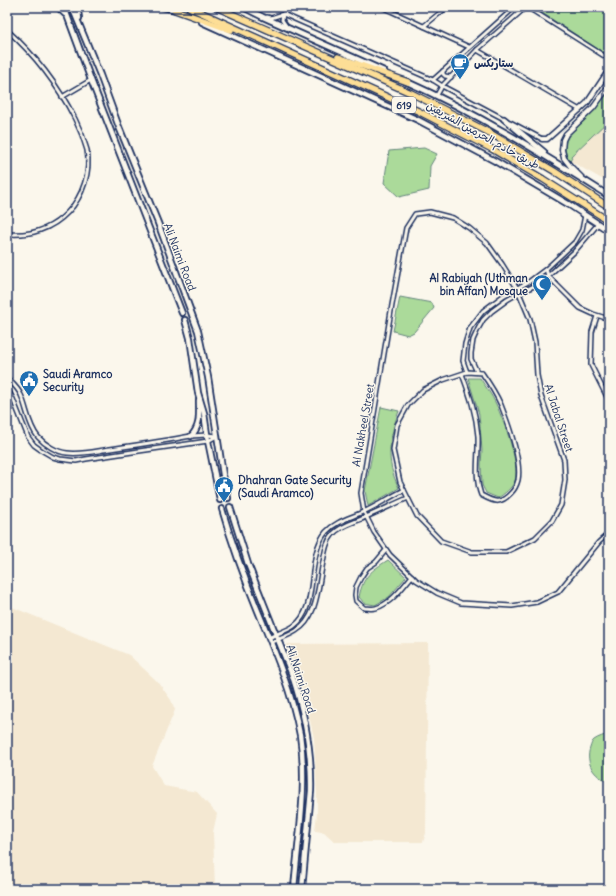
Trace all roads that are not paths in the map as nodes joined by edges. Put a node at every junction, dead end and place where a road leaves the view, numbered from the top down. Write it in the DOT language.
graph roads {
  1 [pos="58,7"];
  2 [pos="64,7"];
  3 [pos="72,7"];
  4 [pos="79,7"];
  5 [pos="163,7"];
  6 [pos="189,7"];
  7 [pos="216,7"];
  8 [pos="244,7"];
  9 [pos="290,7"];
  10 [pos="382,7"];
  11 [pos="436,7"];
  12 [pos="447,7"];
  13 [pos="515,7"];
  14 [pos="527,7"];
  15 [pos="175,10"];
  16 [pos="443,10"];
  17 [pos="283,14"];
  18 [pos="67,16"];
  19 [pos="262,17"];
  20 [pos="424,26"];
  21 [pos="287,27"];
  22 [pos="7,30"];
  23 [pos="83,31"];
  24 [pos="297,42"];
  25 [pos="469,47"];
  26 [pos="278,48"];
  27 [pos="477,50"];
  28 [pos="609,59"];
  29 [pos="609,70"];
  30 [pos="443,71"];
  31 [pos="451,76"];
  32 [pos="91,80"];
  33 [pos="433,80"];
  34 [pos="408,82"];
  35 [pos="442,86"];
  36 [pos="609,86"];
  37 [pos="437,95"];
  38 [pos="62,96"];
  39 [pos="580,110"];
  40 [pos="504,119"];
  41 [pos="542,139"];
  42 [pos="560,165"];
  43 [pos="587,182"];
  44 [pos="609,196"];
  45 [pos="609,207"];
  46 [pos="585,215"];
  47 [pos="609,221"];
  48 [pos="598,224"];
  49 [pos="609,231"];
  50 [pos="7,234"];
  51 [pos="546,270"];
  52 [pos="548,276"];
  53 [pos="517,288"];
  54 [pos="519,293"];
  55 [pos="182,313"];
  56 [pos="598,316"];
  57 [pos="609,319"];
  58 [pos="185,320"];
  59 [pos="467,372"];
  60 [pos="477,372"];
  61 [pos="462,374"];
  62 [pos="7,378"];
  63 [pos="7,388"];
  64 [pos="198,393"];
  65 [pos="21,394"];
  66 [pos="16,400"];
  67 [pos="609,401"];
  68 [pos="34,430"];
  69 [pos="26,435"];
  70 [pos="207,435"];
  71 [pos="191,436"];
  72 [pos="217,436"];
  73 [pos="208,441"];
  74 [pos="404,490"];
  75 [pos="226,492"];
  76 [pos="218,494"];
  77 [pos="228,498"];
  78 [pos="408,498"];
  79 [pos="220,500"];
  80 [pos="230,507"];
  81 [pos="222,509"];
  82 [pos="364,512"];
  83 [pos="232,517"];
  84 [pos="366,517"];
  85 [pos="225,519"];
  86 [pos="609,533"];
  87 [pos="386,550"];
  88 [pos="412,576"];
  89 [pos="276,634"];
  90 [pos="278,639"];
  91 [pos="270,640"];
  92 [pos="294,889"];
  93 [pos="302,889"];
  1 -- 18 [label="main road"];
  2 -- 18 [label="main road, Ali Naimi Road"];
  3 -- 23 [label="main road"];
  4 -- 23 [label="main road"];
  5 -- 15 [label="main road"];
  6 -- 26 [label="highway, طريق خادم الحرمين الشريفين / 619"];
  7 -- 24 [label="highway, طريق خادم الحرمين الشريفين / 619"];
  8 -- 19 [label="main road"];
  9 -- 17 [label="street"];
  10 -- 20 [label="street"];
  11 -- 16 [label="street"];
  12 -- 16 [label="street"];
  13 -- 25 [label="street"];
  14 -- 27 [label="street"];
  14 -- 28 [label="street"];
  15 -- 26 [label="highway"];
  15 -- 46 [label="main road"];
  16 -- 20 [label="street"];
  17 -- 19 [label="street"];
  17 -- 21 [label="street"];
  17 -- 33 [label="street"];
  18 -- 32 [label="main road, Ali Naimi Road"];
  19 -- 21 [label="main road"];
  20 -- 25 [label="street"];
  21 -- 34 [label="main road"];
  22 -- 38 [label="street"];
  23 -- 72 [label="main road, Ali Naimi Road"];
  24 -- 34 [label="highway"];
  24 -- 45 [label="highway, طريق خادم الحرمين الشريفين / 619"];
  25 -- 30 [label="street"];
  26 -- 47 [label="highway, طريق خادم الحرمين الشريفين / 619"];
  27 -- 31 [label="street"];
  27 -- 39 [label="street"];
  29 -- 39 [label="street"];
  30 -- 31 [label="street"];
  30 -- 33 [label="street"];
  31 -- 35 [label="street"];
  32 -- 38 [label="street"];
  32 -- 55 [label="main road, Ali Naimi Road"];
  33 -- 35 [label="street"];
  34 -- 37 [label="main road"];
  35 -- 37 [label="street"];
  35 -- 40 [label="street"];
  36 -- 43 [label="street"];
  37 -- 42 [label="main road"];
  38 -- 50 [label="street"];
  39 -- 41 [label="street"];
  40 -- 41 [label="street"];
  40 -- 42 [label="main road"];
  42 -- 43 [label="main road"];
  43 -- 44 [label="main road"];
  46 -- 48 [label="main road"];
  46 -- 51 [label="street"];
  48 -- 49 [label="main road"];
  48 -- 52 [label="street"];
  51 -- 52 [label="street"];
  51 -- 53 [label="street"];
  52 -- 54 [label="street"];
  52 -- 56 [label="street"];
  53 -- 54 [label="street, Al Jabal Street"];
  53 -- 59 [label="street"];
  53 -- 82 [label="street, Al Nakheel Street"];
  54 -- 60 [label="street"];
  54 -- 78 [label="street, Al Jabal Street"];
  56 -- 57 [label="street"];
  56 -- 67 [label="street"];
  58 -- 64 [label="main road"];
  59 -- 60 [label="street"];
  59 -- 61 [label="street, Al Jabal Street"];
  60 -- 61 [label="street"];
  61 -- 74 [label="street, Al Jabal Street"];
  62 -- 65 [label="street"];
  63 -- 66 [label="street"];
  64 -- 70 [label="main road"];
  64 -- 71 [label="main road"];
  65 -- 66 [label="street"];
  65 -- 68 [label="street"];
  66 -- 69 [label="street"];
  68 -- 69 [label="street"];
  68 -- 71 [label="street"];
  69 -- 73 [label="street"];
  70 -- 71 [label="street"];
  70 -- 72 [label="street"];
  70 -- 73 [label="main road"];
  72 -- 73 [label="street"];
  72 -- 75 [label="main road, Ali Naimi Road"];
  73 -- 76 [label="main road"];
  74 -- 78 [label="street, Al Jabal Street"];
  74 -- 82 [label="street"];
  75 -- 76 [label="main road"];
  75 -- 77 [label="main road, Ali Naimi Road"];
  76 -- 79 [label="main road"];
  78 -- 84 [label="street"];
  80 -- 83 [label="main road, Ali Naimi Road"];
  81 -- 85 [label="main road, Ali Naimi Road"];
  82 -- 84 [label="street, Al Nakheel Street"];
  82 -- 89 [label="street"];
  83 -- 85 [label="main road"];
  83 -- 89 [label="main road, Ali Naimi Road"];
  84 -- 87 [label="street, Al Nakheel Street"];
  84 -- 90 [label="street"];
  85 -- 91 [label="main road, Ali Naimi Road"];
  86 -- 88 [label="street, Al Nakheel Street"];
  87 -- 88 [label="street, Al Nakheel Street"];
  87 -- 88 [label="street"];
  89 -- 90 [label="main road, Ali Naimi Road"];
  89 -- 91 [label="street"];
  90 -- 91 [label="street"];
  90 -- 93 [label="main road, Ali Naimi Road"];
  91 -- 92 [label="main road, Ali Naimi Road"];
}
